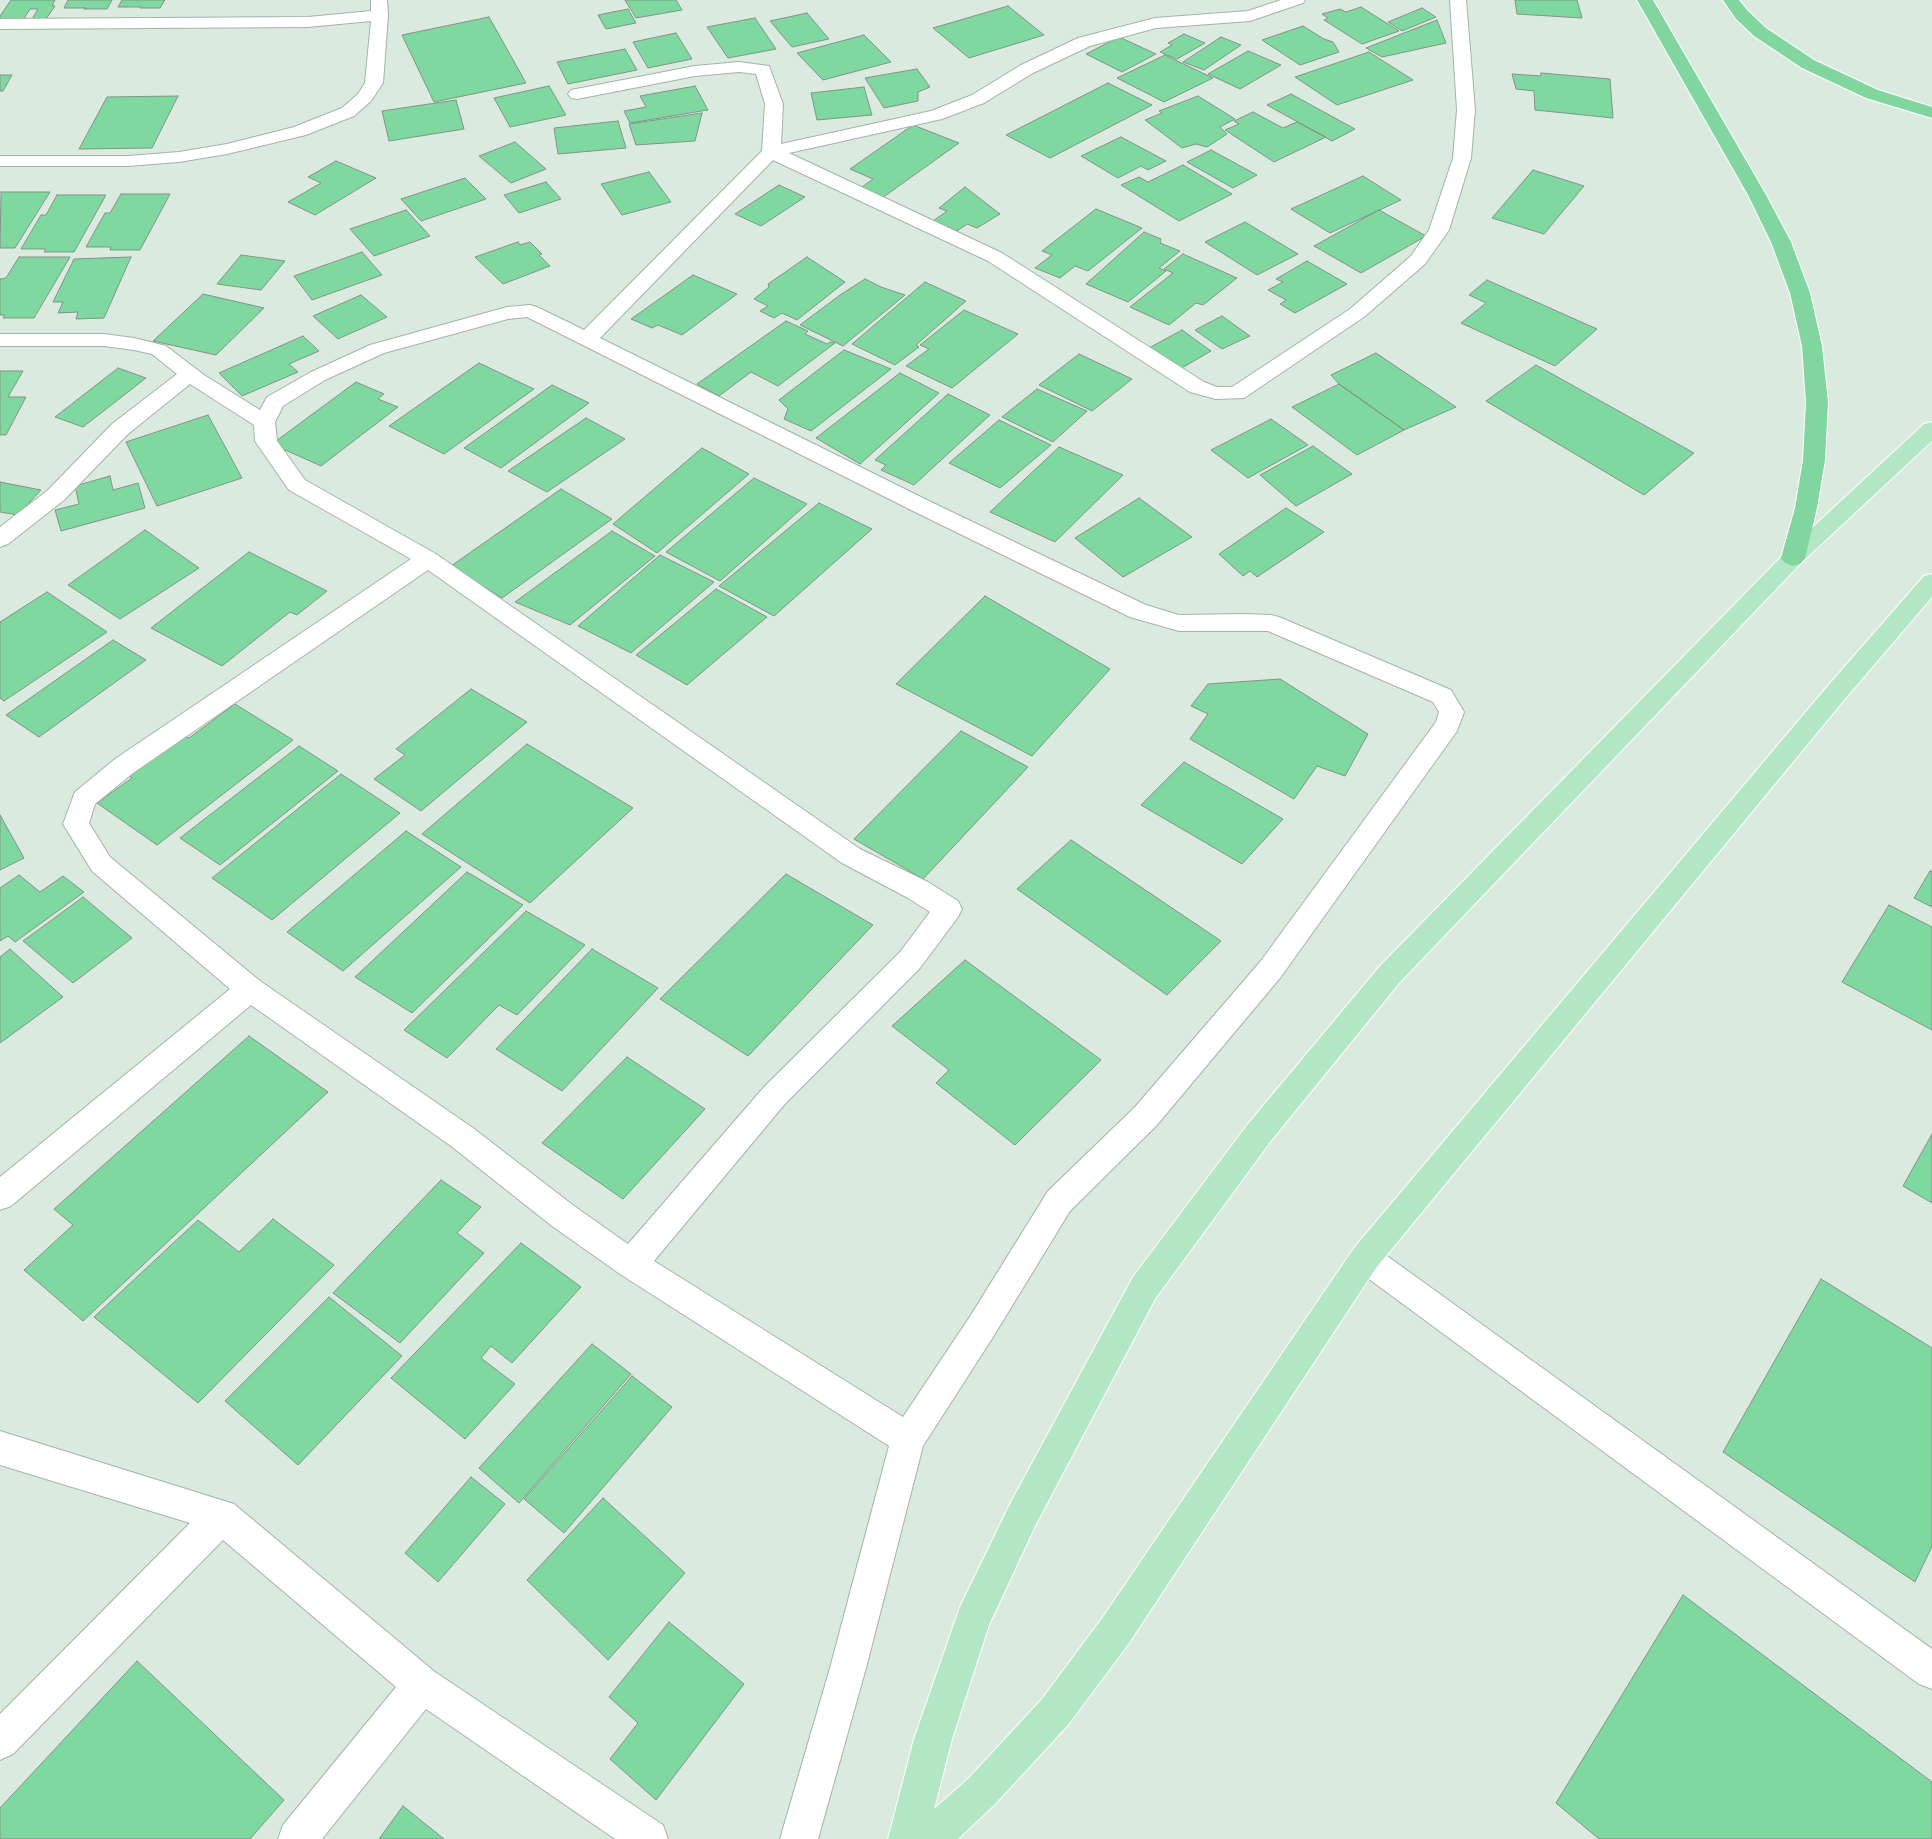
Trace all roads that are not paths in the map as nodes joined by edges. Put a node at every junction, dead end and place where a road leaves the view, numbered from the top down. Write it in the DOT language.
graph roads {
  1 [pos="1297,0"];
  2 [pos="1458,0"];
  3 [pos="1645,0"];
  4 [pos="1731,0"];
  5 [pos="380,7"];
  6 [pos="0,24"];
  7 [pos="577,94"];
  8 [pos="1932,113"];
  9 [pos="771,152"];
  10 [pos="0,161"];
  11 [pos="0,340"];
  12 [pos="586,340"];
  13 [pos="190,374"];
  14 [pos="264,422"];
  15 [pos="1932,429"];
  16 [pos="0,540"];
  17 [pos="1793,558"];
  18 [pos="428,559"];
  19 [pos="1932,582"];
  20 [pos="250,989"];
  21 [pos="0,1196"];
  22 [pos="1365,1258"];
  23 [pos="631,1264"];
  24 [pos="908,1439"];
  25 [pos="0,1448"];
  26 [pos="222,1516"];
  27 [pos="1932,1671"];
  28 [pos="422,1685"];
  29 [pos="0,1741"];
  30 [pos="297,1839"];
  31 [pos="649,1839"];
  32 [pos="799,1839"];
  33 [pos="906,1839"];
  34 [pos="930,1839"];
  1 -- 9 [label="street"];
  2 -- 9 [label="street"];
  3 -- 17 [label="highway"];
  4 -- 8 [label="highway"];
  5 -- 6 [label="street"];
  5 -- 10 [label="street"];
  7 -- 9 [label="street"];
  9 -- 12 [label="street"];
  11 -- 13 [label="street"];
  12 -- 14 [label="street"];
  12 -- 24 [label="street"];
  13 -- 14 [label="street"];
  13 -- 16 [label="street"];
  14 -- 18 [label="street"];
  15 -- 17 [label="main road"];
  17 -- 33 [label="main road"];
  18 -- 20 [label="street"];
  18 -- 23 [label="street"];
  19 -- 22 [label="main road"];
  20 -- 21 [label="street"];
  20 -- 23 [label="street"];
  22 -- 27 [label="street"];
  22 -- 34 [label="main road"];
  23 -- 24 [label="street"];
  24 -- 32 [label="street"];
  25 -- 26 [label="street"];
  26 -- 28 [label="street"];
  26 -- 29 [label="street"];
  28 -- 30 [label="street"];
  28 -- 31 [label="street"];
}
